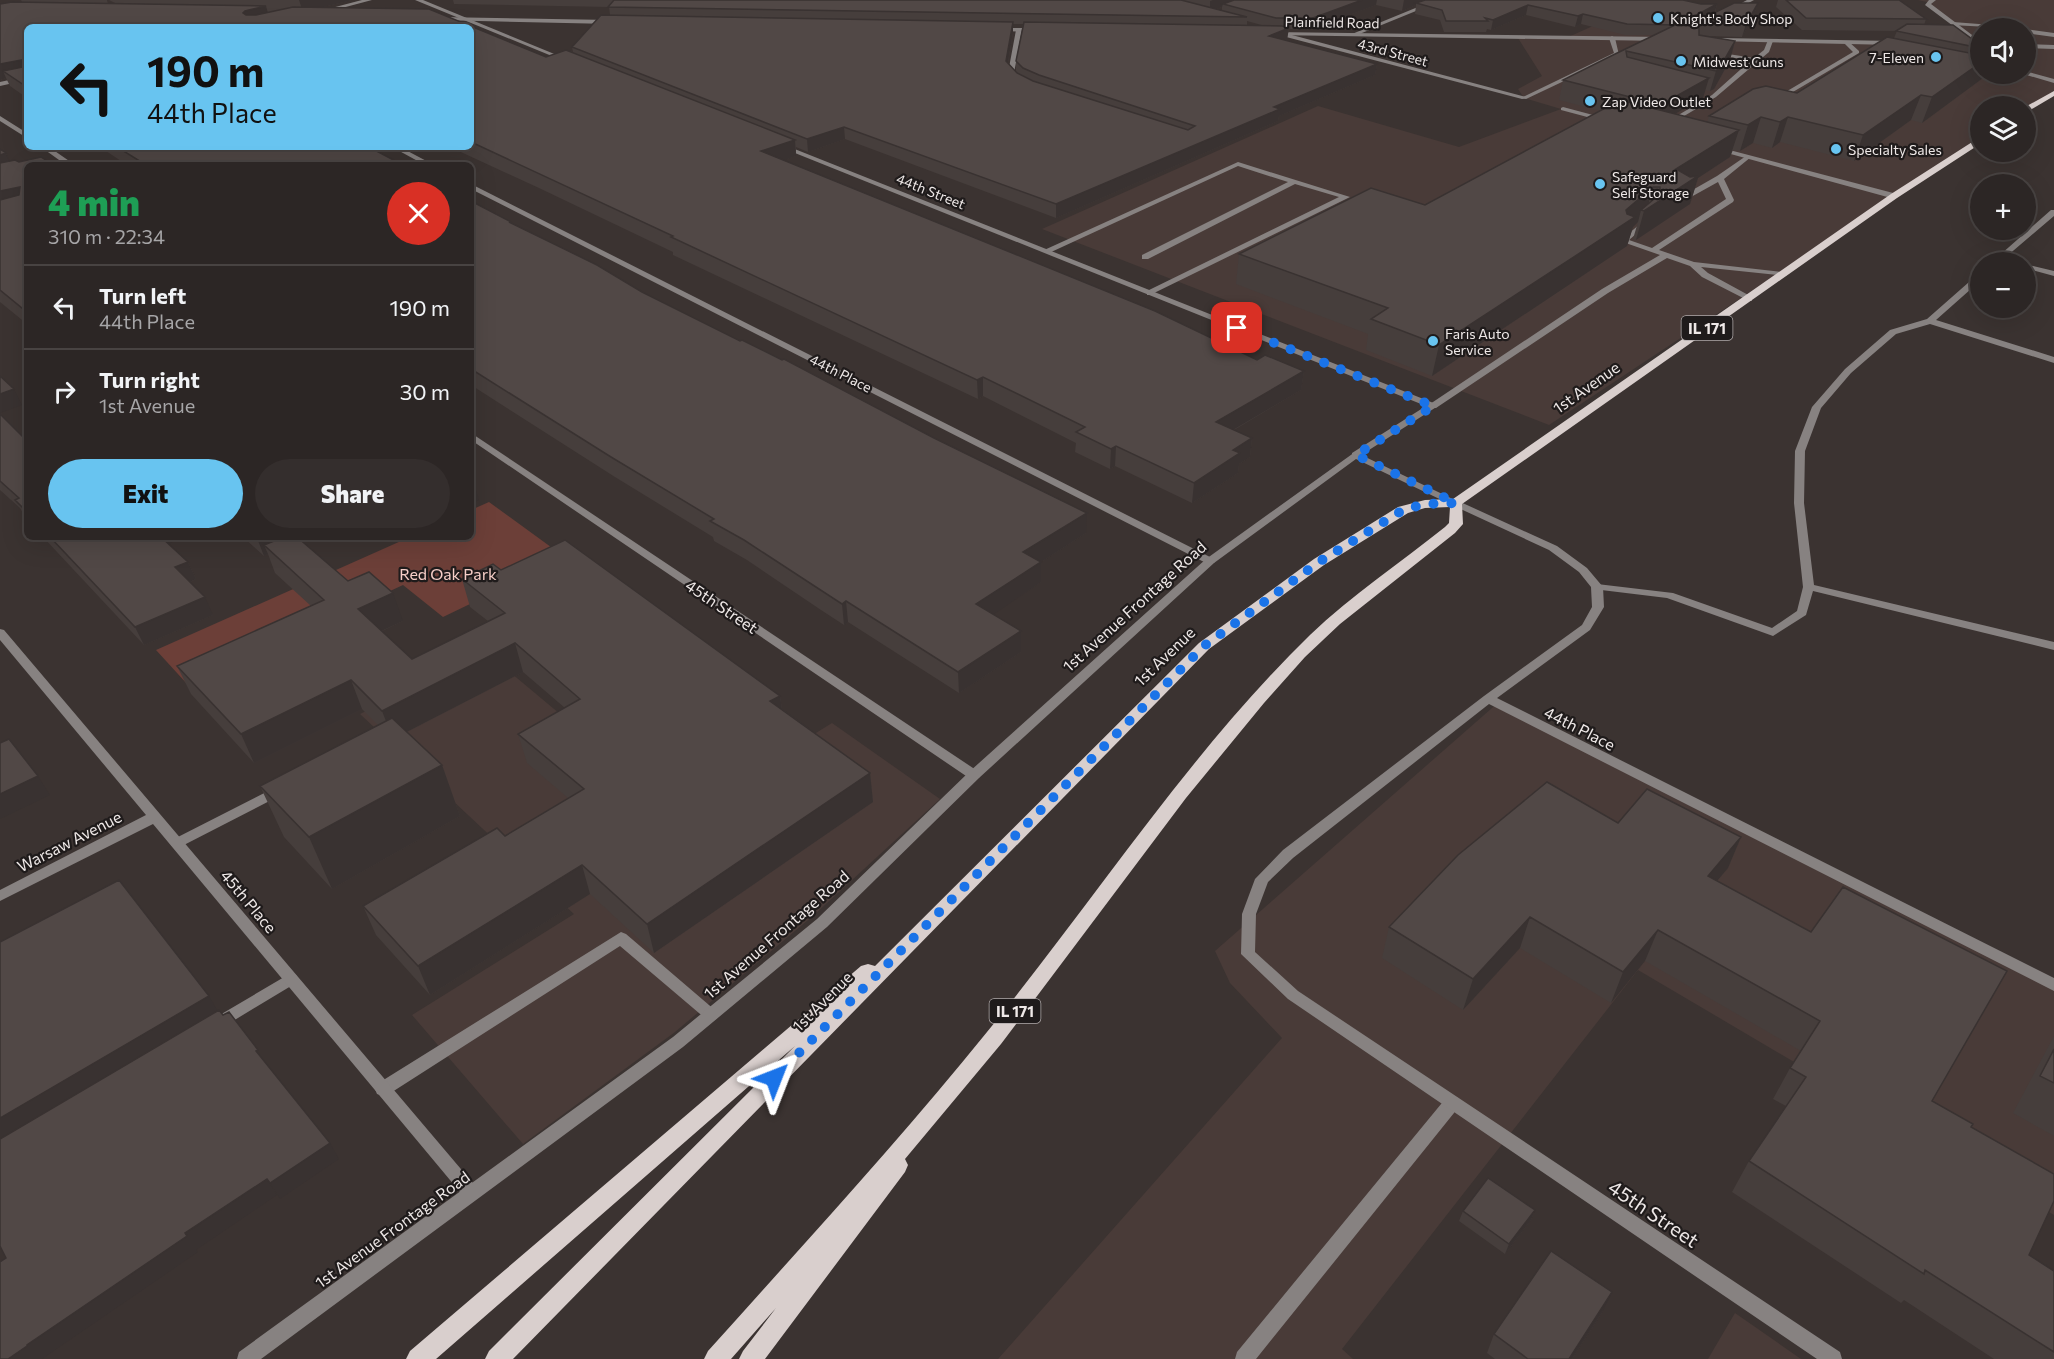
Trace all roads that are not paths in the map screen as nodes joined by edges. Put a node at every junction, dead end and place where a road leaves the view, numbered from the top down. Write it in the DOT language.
graph roads {
  1 [pos="369,0"];
  2 [pos="418,0"];
  3 [pos="1440,0"];
  4 [pos="1751,0"];
  5 [pos="1934,0"];
  6 [pos="1720,16"];
  7 [pos="332,18"];
  8 [pos="435,19"];
  9 [pos="466,20"];
  10 [pos="613,22"];
  11 [pos="1953,24"];
  12 [pos="1970,25"];
  13 [pos="983,29"];
  14 [pos="1019,30"];
  15 [pos="1043,30"];
  16 [pos="1265,32"];
  17 [pos="1275,33"];
  18 [pos="2036,33"];
  19 [pos="1355,34"];
  20 [pos="2054,35"];
  21 [pos="1970,37"];
  22 [pos="1612,38"];
  23 [pos="1676,39"];
  24 [pos="1709,40"];
  25 [pos="1736,40"];
  26 [pos="1770,41"];
  27 [pos="1846,42"];
  28 [pos="1902,43"];
  29 [pos="2036,46"];
  30 [pos="2053,46"];
  31 [pos="1708,52"];
  32 [pos="1857,52"];
  33 [pos="1869,54"];
  34 [pos="1742,57"];
  35 [pos="1755,60"];
  36 [pos="572,62"];
  37 [pos="2036,77"];
  38 [pos="24,79"];
  39 [pos="2054,81"];
  40 [pos="0,84"];
  41 [pos="1028,86"];
  42 [pos="1703,93"];
  43 [pos="2054,93"];
  44 [pos="1714,96"];
  45 [pos="1769,104"];
  46 [pos="2036,104"];
  47 [pos="1563,109"];
  48 [pos="0,118"];
  49 [pos="1619,123"];
  50 [pos="1663,126"];
  51 [pos="24,134"];
  52 [pos="770,141"];
  53 [pos="1970,147"];
  54 [pos="1714,148"];
  55 [pos="48,150"];
  56 [pos="401,150"];
  57 [pos="1748,157"];
  58 [pos="66,162"];
  59 [pos="424,162"];
  60 [pos="1720,178"];
  61 [pos="1295,182"];
  62 [pos="474,188"];
  63 [pos="1894,196"];
  64 [pos="1679,201"];
  65 [pos="2054,212"];
  66 [pos="1647,219"];
  67 [pos="1653,250"];
  68 [pos="1046,251"];
  69 [pos="2008,252"];
  70 [pos="1666,255"];
  71 [pos="1145,257"];
  72 [pos="1694,264"];
  73 [pos="2036,269"];
  74 [pos="1783,274"];
  75 [pos="2054,274"];
  76 [pos="1970,286"];
  77 [pos="1150,293"];
  78 [pos="1749,299"];
  79 [pos="1930,321"];
  80 [pos="2054,360"];
  81 [pos="1433,406"];
  82 [pos="474,438"];
  83 [pos="1356,455"];
  84 [pos="1456,503"];
  85 [pos="1210,561"];
  86 [pos="1597,587"];
  87 [pos="1809,587"];
  88 [pos="2,640"];
  89 [pos="2054,646"];
  90 [pos="1488,699"];
  91 [pos="974,776"];
  92 [pos="295,782"];
  93 [pos="154,817"];
  94 [pos="177,843"];
  95 [pos="963,888"];
  96 [pos="0,896"];
  97 [pos="291,979"];
  98 [pos="2054,985"];
  99 [pos="711,1014"];
  100 [pos="201,1033"];
  101 [pos="993,1040"];
  102 [pos="383,1089"];
  103 [pos="1452,1103"];
  104 [pos="471,1193"];
  105 [pos="246,1359"];
  106 [pos="418,1359"];
  107 [pos="498,1359"];
  108 [pos="716,1359"];
  109 [pos="752,1359"];
  110 [pos="1244,1359"];
  111 [pos="1833,1359"];
  1 -- 7 [label="street"];
  2 -- 9 [label="street"];
  3 -- 19 [label="street"];
  4 -- 6 [label="street"];
  5 -- 11 [label="street"];
  8 -- 9 [label="street"];
  9 -- 10 [label="street"];
  9 -- 36 [label="street"];
  11 -- 12 [label="street"];
  11 -- 21 [label="street"];
  13 -- 14 [label="street"];
  14 -- 15 [label="street"];
  14 -- 41 [label="street"];
  16 -- 17 [label="street, 43rd Street"];
  17 -- 19 [label="street, Plainfield Road"];
  17 -- 22 [label="street, 43rd Street"];
  18 -- 20 [label="street"];
  19 -- 22 [label="street, Plainfield Road"];
  22 -- 23 [label="street, Plainfield Road"];
  24 -- 25 [label="street"];
  25 -- 26 [label="street"];
  25 -- 34 [label="street"];
  26 -- 27 [label="street"];
  26 -- 35 [label="street"];
  27 -- 28 [label="street"];
  27 -- 32 [label="street"];
  29 -- 30 [label="street"];
  31 -- 34 [label="street"];
  32 -- 33 [label="street"];
  32 -- 45 [label="street"];
  34 -- 35 [label="street"];
  35 -- 44 [label="street"];
  37 -- 39 [label="street"];
  38 -- 40 [label="street"];
  42 -- 44 [label="street"];
  43 -- 46 [label="main road"];
  44 -- 50 [label="street"];
  47 -- 49 [label="street"];
  48 -- 51 [label="street"];
  52 -- 68 [label="street, 44th Street"];
  53 -- 63 [label="main road, 1st Avenue / IL 171"];
  54 -- 57 [label="street"];
  55 -- 58 [label="street"];
  56 -- 59 [label="street"];
  57 -- 60 [label="street"];
  57 -- 63 [label="street"];
  60 -- 64 [label="street"];
  60 -- 67 [label="street"];
  61 -- 68 [label="street"];
  61 -- 71 [label="street"];
  61 -- 77 [label="street"];
  62 -- 85 [label="street, 44th Place"];
  63 -- 74 [label="main road, 1st Avenue / IL 171"];
  65 -- 69 [label="street"];
  66 -- 67 [label="street"];
  67 -- 70 [label="street"];
  68 -- 77 [label="street, 44th Street"];
  70 -- 72 [label="street"];
  70 -- 81 [label="street"];
  72 -- 74 [label="street"];
  72 -- 78 [label="street"];
  73 -- 75 [label="street"];
  74 -- 78 [label="main road, 1st Avenue / IL 171"];
  76 -- 79 [label="street"];
  77 -- 81 [label="street, 44th Street"];
  78 -- 84 [label="main road, 1st Avenue / IL 171"];
  79 -- 80 [label="street"];
  79 -- 87 [label="street"];
  81 -- 83 [label="street"];
  82 -- 91 [label="street, 45th Street"];
  83 -- 84 [label="street"];
  83 -- 85 [label="street, 1st Avenue Frontage Road"];
  84 -- 86 [label="street"];
  84 -- 95 [label="main road, 1st Avenue"];
  84 -- 101 [label="main road, IL 171"];
  85 -- 91 [label="street, 1st Avenue Frontage Road"];
  86 -- 87 [label="street"];
  86 -- 90 [label="street"];
  87 -- 89 [label="street"];
  88 -- 93 [label="street, 45th Place"];
  90 -- 98 [label="street, 44th Place"];
  90 -- 103 [label="street, 45th Street"];
  91 -- 99 [label="street, 1st Avenue Frontage Road"];
  92 -- 94 [label="street"];
  93 -- 94 [label="street, 45th Place"];
  93 -- 96 [label="street, Warsaw Avenue"];
  94 -- 97 [label="street, 45th Place"];
  95 -- 106 [label="main road"];
  95 -- 107 [label="main road, 1st Avenue"];
  97 -- 100 [label="street"];
  97 -- 102 [label="street, 45th Place"];
  99 -- 102 [label="street"];
  99 -- 104 [label="street, 1st Avenue Frontage Road"];
  101 -- 108 [label="main road, IL 171"];
  101 -- 109 [label="main road"];
  102 -- 104 [label="street, 45th Place"];
  103 -- 110 [label="street"];
  103 -- 111 [label="street, 45th Street"];
  104 -- 105 [label="street, 1st Avenue Frontage Road"];
}
